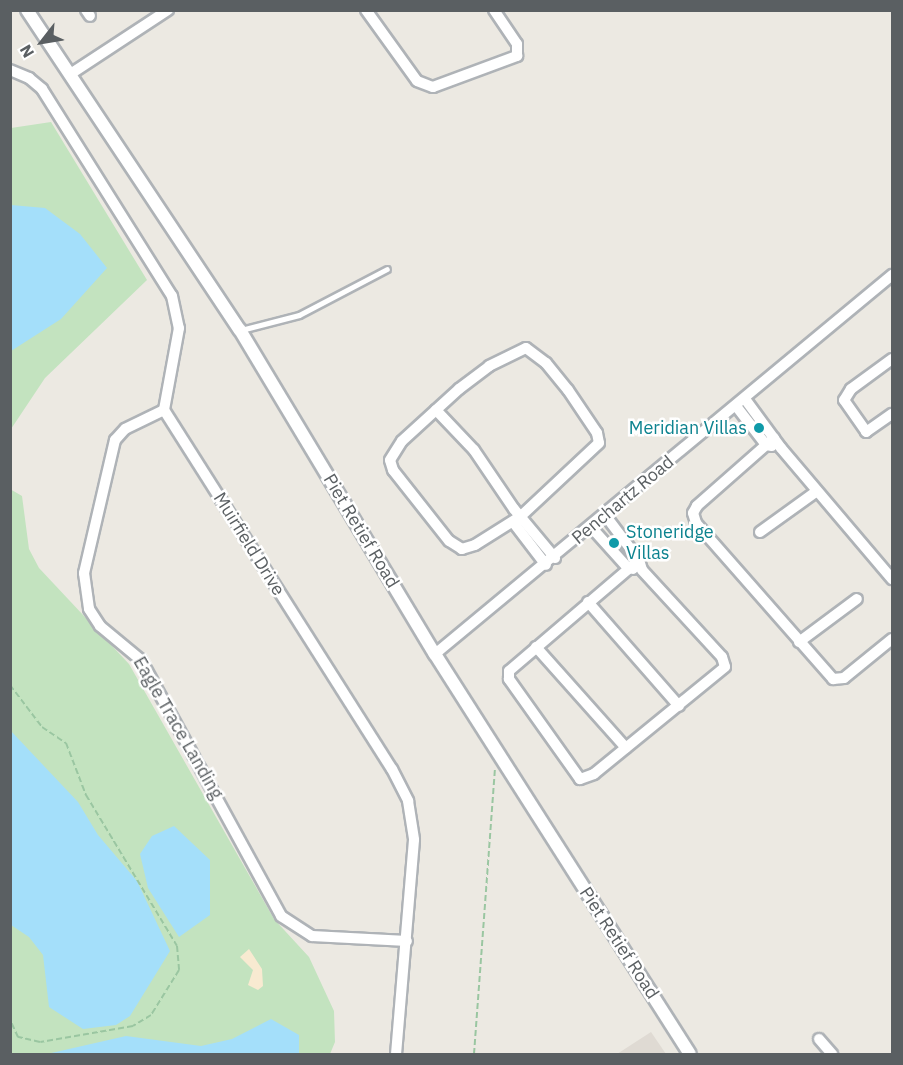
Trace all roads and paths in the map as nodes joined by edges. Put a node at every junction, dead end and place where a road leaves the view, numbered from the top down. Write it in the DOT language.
graph roads {
  1 [pos="27,10"];
  2 [pos="168,10"];
  3 [pos="366,10"];
  4 [pos="494,10"];
  5 [pos="10,70"];
  6 [pos="72,73"];
  7 [pos="387,269"];
  8 [pos="892,274"];
  9 [pos="240,330"];
  10 [pos="892,359"];
  11 [pos="740,402"];
  12 [pos="164,410"];
  13 [pos="436,410"];
  14 [pos="892,414"];
  15 [pos="770,441"];
  16 [pos="817,491"];
  17 [pos="605,515"];
  18 [pos="516,516"];
  19 [pos="591,527"];
  20 [pos="760,532"];
  21 [pos="551,561"];
  22 [pos="641,565"];
  23 [pos="628,568"];
  24 [pos="892,579"];
  25 [pos="857,598"];
  26 [pos="588,602"];
  27 [pos="892,639"];
  28 [pos="799,642"];
  29 [pos="536,647"];
  30 [pos="435,654"];
  31 [pos="10,686"];
  32 [pos="680,706"];
  33 [pos="626,748"];
  34 [pos="496,750"];
  35 [pos="407,941"];
  36 [pos="10,1020"];
  37 [pos="819,1040"];
  38 [pos="396,1054"];
  39 [pos="474,1054"];
  40 [pos="690,1054"];
  41 [pos="832,1054"];
  1 -- 6 [label="street, Piet Retief Road"];
  2 -- 6 [label="street"];
  3 -- 4 [label="street"];
  5 -- 12 [label="street"];
  6 -- 9 [label="street, Piet Retief Road"];
  7 -- 9 [label="lane"];
  8 -- 11 [label="street, Penchartz Road"];
  9 -- 30 [label="street, Piet Retief Road"];
  10 -- 14 [label="street"];
  11 -- 15 [label="street"];
  11 -- 17 [label="street, Penchartz Road"];
  12 -- 35 [label="street, Muirfield Drive"];
  12 -- 35 [label="street, Eagle Trace Landing"];
  13 -- 18 [label="street"];
  13 -- 18 [label="street"];
  13 -- 18 [label="street"];
  15 -- 16 [label="street"];
  15 -- 28 [label="street"];
  16 -- 20 [label="street"];
  16 -- 24 [label="street"];
  17 -- 19 [label="street, Penchartz Road"];
  17 -- 22 [label="street"];
  18 -- 21 [label="street"];
  19 -- 21 [label="street, Penchartz Road"];
  19 -- 23 [label="street"];
  21 -- 30 [label="street, Penchartz Road"];
  22 -- 23 [label="street"];
  22 -- 32 [label="street"];
  23 -- 26 [label="street"];
  25 -- 28 [label="street"];
  26 -- 29 [label="street"];
  26 -- 32 [label="street"];
  27 -- 28 [label="street"];
  29 -- 33 [label="street"];
  29 -- 33 [label="street"];
  30 -- 34 [label="street, Piet Retief Road"];
  31 -- 36 [label="path"];
  32 -- 33 [label="street"];
  34 -- 39 [label="path"];
  34 -- 40 [label="street, Piet Retief Road"];
  35 -- 38 [label="street, Muirfield Drive"];
  37 -- 41 [label="street"];
}
